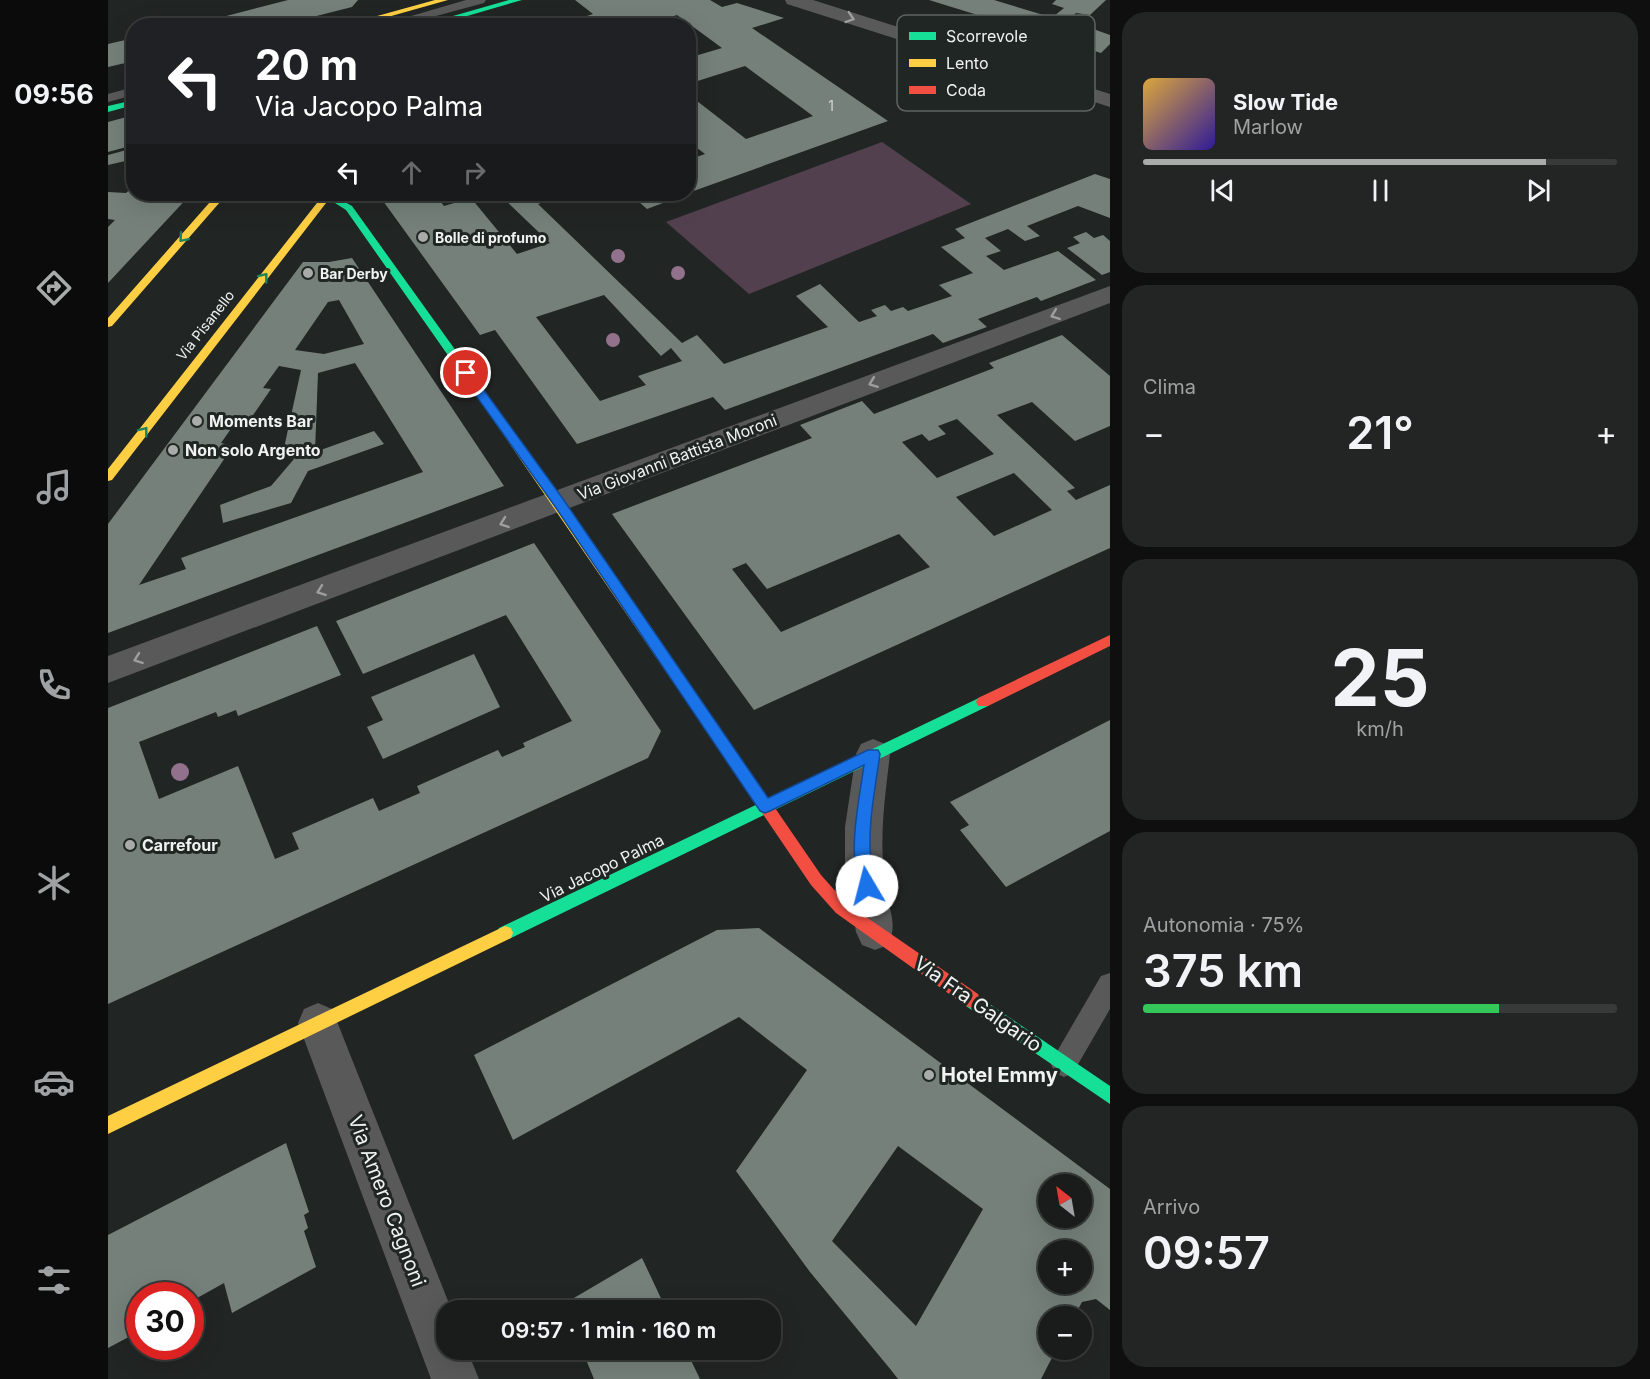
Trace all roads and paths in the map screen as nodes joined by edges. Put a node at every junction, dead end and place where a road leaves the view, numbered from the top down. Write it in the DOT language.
graph roads {
  1 [pos="388,0"];
  2 [pos="444,0"];
  3 [pos="479,0"];
  4 [pos="518,0"];
  5 [pos="794,0"];
  6 [pos="468,13"];
  7 [pos="377,18"];
  8 [pos="389,18"];
  9 [pos="397,18"];
  10 [pos="450,18"];
  11 [pos="464,18"];
  12 [pos="897,33"];
  13 [pos="126,83"];
  14 [pos="108,87"];
  15 [pos="126,93"];
  16 [pos="1095,96"];
  17 [pos="108,98"];
  18 [pos="1110,101"];
  19 [pos="126,104"];
  20 [pos="108,109"];
  21 [pos="216,201"];
  22 [pos="322,201"];
  23 [pos="338,201"];
  24 [pos="1110,294"];
  25 [pos="108,324"];
  26 [pos="108,477"];
  27 [pos="558,502"];
  28 [pos="1110,640"];
  29 [pos="108,670"];
  30 [pos="873,754"];
  31 [pos="765,807"];
  32 [pos="875,932"];
  33 [pos="1110,985"];
  34 [pos="318,1023"];
  35 [pos="1064,1064"];
  36 [pos="1110,1096"];
  37 [pos="108,1125"];
  38 [pos="455,1379"];
  1 -- 7 [label="street"];
  2 -- 8 [label="street"];
  3 -- 6 [label="street"];
  3 -- 9 [label="lane"];
  4 -- 6 [label="street"];
  5 -- 12 [label="street, one-way"];
  6 -- 10 [label="street"];
  6 -- 11 [label="street"];
  13 -- 14 [label="street"];
  15 -- 17 [label="lane"];
  16 -- 18 [label="street, one-way"];
  19 -- 20 [label="street"];
  21 -- 25 [label="street, one-way"];
  26 -- 22 [label="street, Via Pisanello, one-way"];
  23 -- 27 [label="street, Via Fra Galgario"];
  24 -- 27 [label="street, Via Giovanni Battista Moroni, one-way"];
  27 -- 29 [label="street, Via Giovanni Battista Moroni, one-way"];
  27 -- 31 [label="street, Via Fra Galgario"];
  28 -- 30 [label="street, Via Jacopo Palma"];
  30 -- 31 [label="street, Via Jacopo Palma"];
  30 -- 32 [label="street"];
  31 -- 32 [label="street, Via Fra Galgario"];
  31 -- 34 [label="street, Via Jacopo Palma"];
  32 -- 35 [label="street, Via Fra Galgario"];
  33 -- 35 [label="lane"];
  34 -- 37 [label="street, Via Jacopo Palma"];
  34 -- 38 [label="street, Via Amero Cagnoni"];
  35 -- 36 [label="street, Via Fra Galgario"];
}
